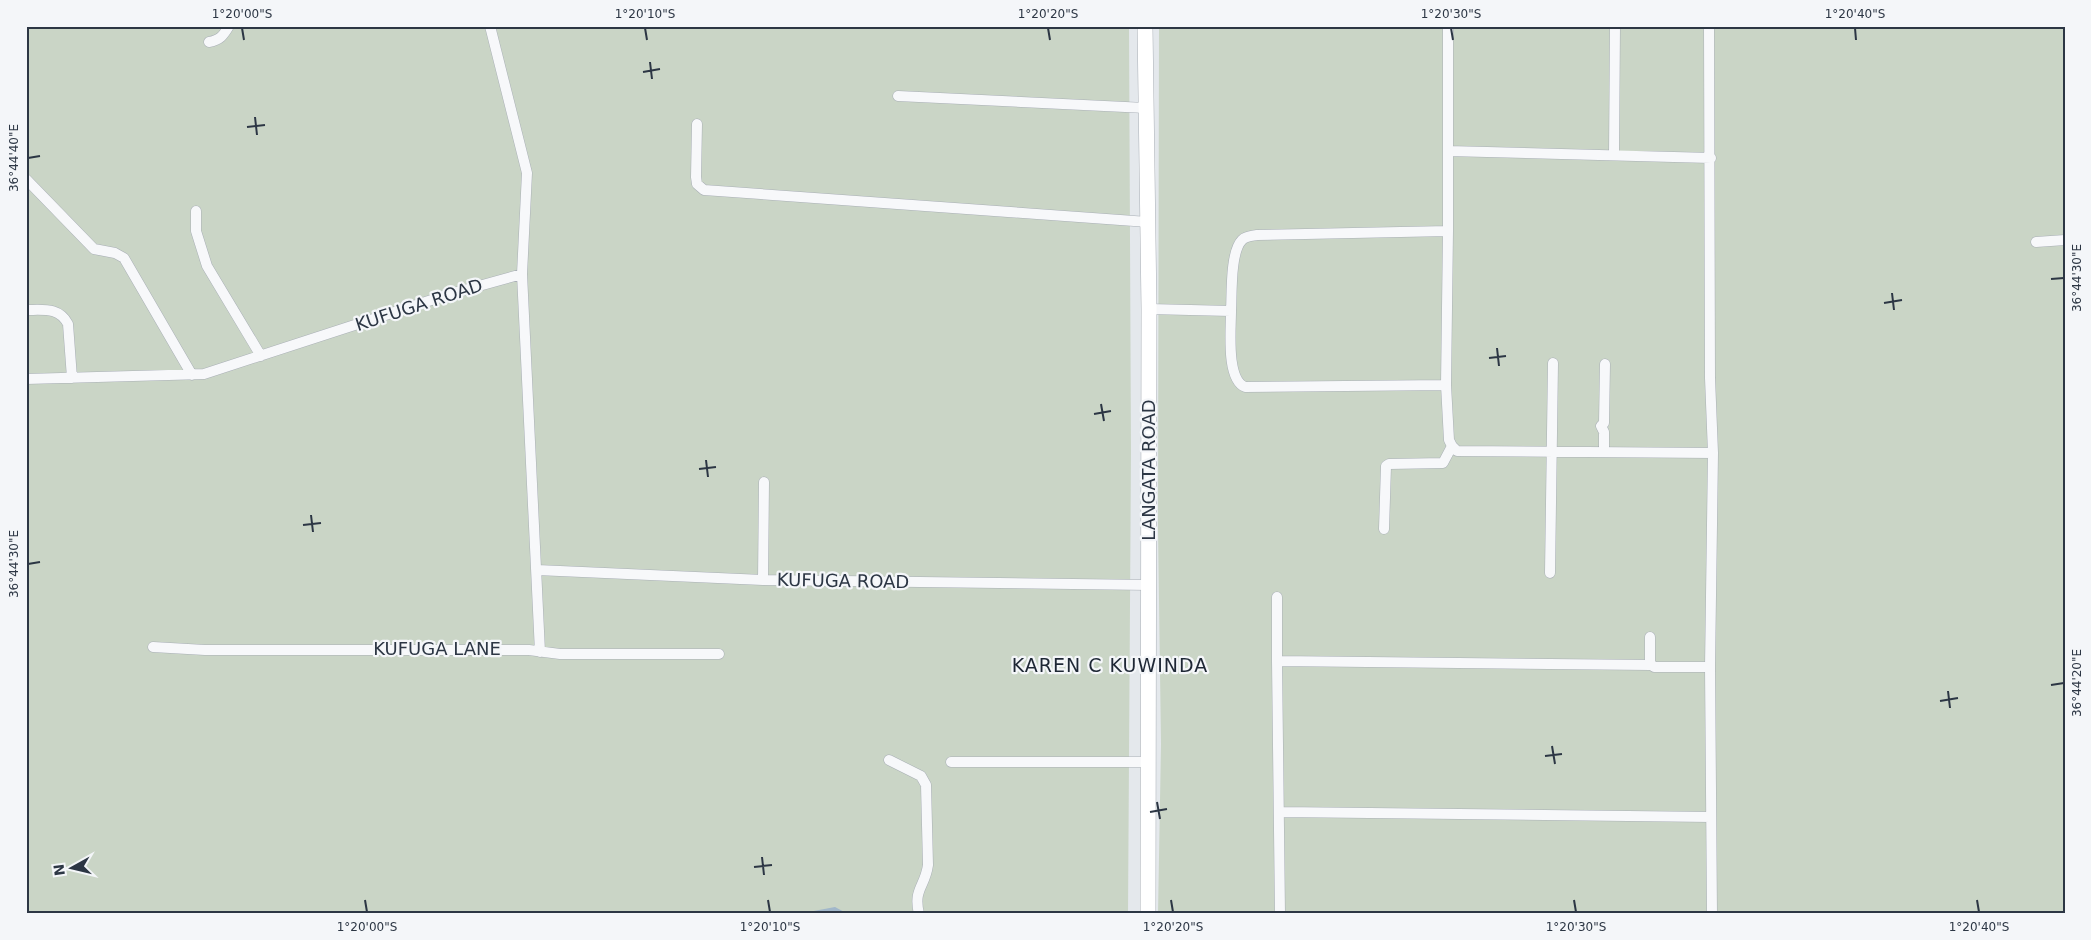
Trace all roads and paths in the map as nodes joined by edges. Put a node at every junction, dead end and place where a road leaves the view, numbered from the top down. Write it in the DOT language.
graph roads {
  1 [pos="229,26"];
  2 [pos="490,26"];
  3 [pos="1145,26"];
  4 [pos="1448,26"];
  5 [pos="1615,26"];
  6 [pos="1709,26"];
  7 [pos="209,42"];
  8 [pos="898,96"];
  9 [pos="1146,108"];
  10 [pos="697,124"];
  11 [pos="1448,151"];
  12 [pos="1614,156"];
  13 [pos="1711,158"];
  14 [pos="26,179"];
  15 [pos="196,211"];
  16 [pos="1148,222"];
  17 [pos="1448,230"];
  18 [pos="2065,240"];
  19 [pos="2036,242"];
  20 [pos="522,274"];
  21 [pos="1148,309"];
  22 [pos="26,310"];
  23 [pos="1231,311"];
  24 [pos="260,356"];
  25 [pos="1553,363"];
  26 [pos="1605,364"];
  27 [pos="192,375"];
  28 [pos="72,378"];
  29 [pos="26,379"];
  30 [pos="1446,385"];
  31 [pos="1452,446"];
  32 [pos="1604,452"];
  33 [pos="1550,453"];
  34 [pos="1713,453"];
  35 [pos="764,482"];
  36 [pos="1384,529"];
  37 [pos="537,570"];
  38 [pos="1550,573"];
  39 [pos="763,580"];
  40 [pos="1149,585"];
  41 [pos="1277,597"];
  42 [pos="1650,637"];
  43 [pos="154,647"];
  44 [pos="540,652"];
  45 [pos="720,654"];
  46 [pos="1278,661"];
  47 [pos="1651,665"];
  48 [pos="1710,667"];
  49 [pos="888,760"];
  50 [pos="951,762"];
  51 [pos="1148,762"];
  52 [pos="1280,812"];
  53 [pos="1711,817"];
  54 [pos="919,914"];
  55 [pos="1148,914"];
  56 [pos="1280,914"];
  57 [pos="1712,914"];
  1 -- 7 [label="street"];
  2 -- 20 [label="street"];
  3 -- 9 [label="main road, LANGATA ROAD"];
  4 -- 11 [label="street"];
  5 -- 12 [label="street"];
  6 -- 13 [label="street"];
  8 -- 9 [label="street"];
  9 -- 16 [label="main road, LANGATA ROAD"];
  10 -- 16 [label="street"];
  11 -- 12 [label="street"];
  11 -- 17 [label="street"];
  12 -- 13 [label="street"];
  13 -- 34 [label="street"];
  14 -- 27 [label="street"];
  15 -- 24 [label="street"];
  16 -- 21 [label="main road, LANGATA ROAD"];
  17 -- 23 [label="street"];
  17 -- 30 [label="street"];
  18 -- 19 [label="street"];
  20 -- 24 [label="street, KUFUGA ROAD"];
  20 -- 37 [label="street"];
  21 -- 23 [label="street"];
  21 -- 40 [label="main road, LANGATA ROAD"];
  22 -- 28 [label="street"];
  23 -- 30 [label="street"];
  24 -- 27 [label="street, KUFUGA ROAD"];
  25 -- 33 [label="street"];
  26 -- 32 [label="street"];
  27 -- 28 [label="street, KUFUGA ROAD"];
  28 -- 29 [label="street, KUFUGA ROAD"];
  30 -- 31 [label="street"];
  31 -- 33 [label="street"];
  31 -- 36 [label="street"];
  32 -- 33 [label="street"];
  32 -- 34 [label="street"];
  33 -- 38 [label="street"];
  34 -- 48 [label="street"];
  35 -- 39 [label="street"];
  37 -- 39 [label="street, KUFUGA ROAD"];
  37 -- 44 [label="street"];
  39 -- 40 [label="street, KUFUGA ROAD"];
  40 -- 51 [label="main road, LANGATA ROAD"];
  41 -- 46 [label="street"];
  42 -- 47 [label="street"];
  43 -- 44 [label="street, KUFUGA LANE"];
  44 -- 45 [label="street, KUFUGA LANE"];
  46 -- 47 [label="street"];
  46 -- 52 [label="street"];
  47 -- 48 [label="street"];
  48 -- 53 [label="street"];
  49 -- 54 [label="street"];
  50 -- 51 [label="street"];
  51 -- 55 [label="main road, LANGATA ROAD"];
  52 -- 53 [label="street"];
  52 -- 56 [label="street"];
  53 -- 57 [label="street"];
}
